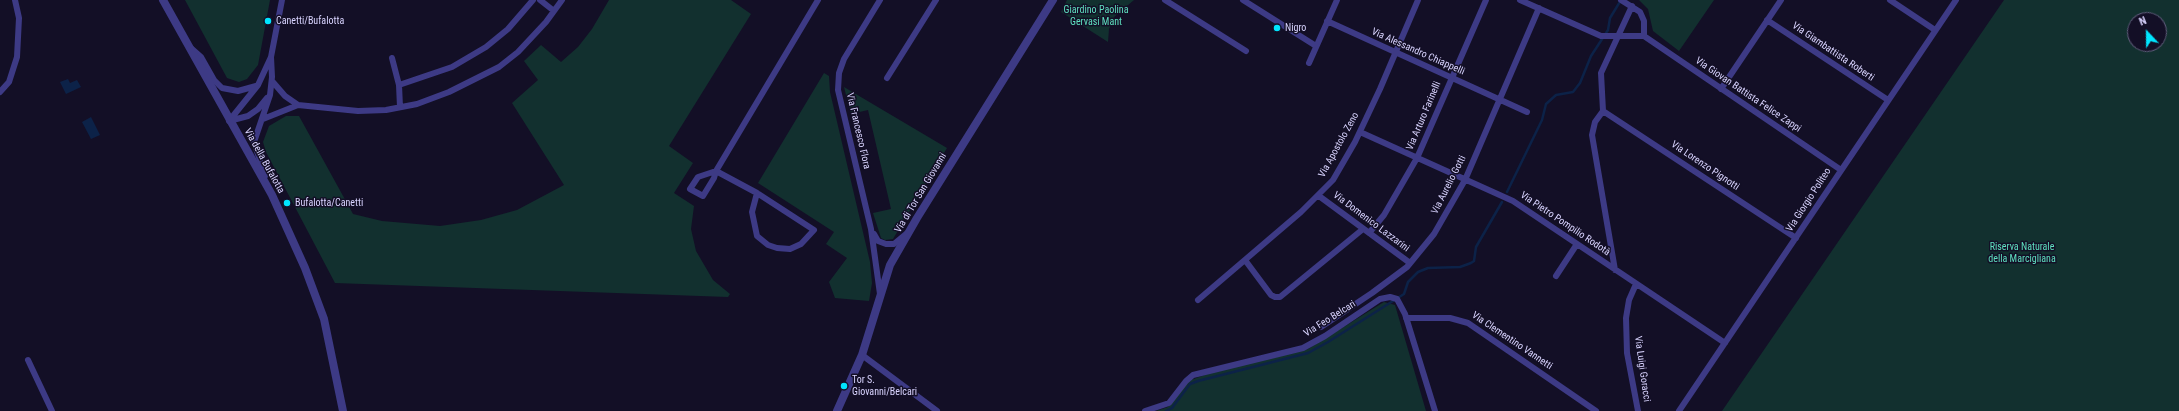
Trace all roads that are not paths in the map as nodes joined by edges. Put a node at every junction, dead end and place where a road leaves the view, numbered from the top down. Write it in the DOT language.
graph roads {
  1 [pos="15,0"];
  2 [pos="163,0"];
  3 [pos="282,0"];
  4 [pos="532,0"];
  5 [pos="540,0"];
  6 [pos="562,0"];
  7 [pos="880,0"];
  8 [pos="936,0"];
  9 [pos="1053,0"];
  10 [pos="1165,0"];
  11 [pos="1243,0"];
  12 [pos="1337,0"];
  13 [pos="1418,0"];
  14 [pos="1486,0"];
  15 [pos="1520,0"];
  16 [pos="1781,0"];
  17 [pos="1890,0"];
  18 [pos="1956,0"];
  19 [pos="816,1"];
  20 [pos="1623,1"];
  21 [pos="1632,6"];
  22 [pos="1539,8"];
  23 [pos="554,11"];
  24 [pos="1767,20"];
  25 [pos="1327,21"];
  26 [pos="1935,30"];
  27 [pos="1644,36"];
  28 [pos="1617,37"];
  29 [pos="188,46"];
  30 [pos="1316,46"];
  31 [pos="1246,51"];
  32 [pos="1396,53"];
  33 [pos="271,57"];
  34 [pos="392,58"];
  35 [pos="1309,63"];
  36 [pos="887,78"];
  37 [pos="1452,78"];
  38 [pos="272,81"];
  39 [pos="258,85"];
  40 [pos="399,85"];
  41 [pos="1721,89"];
  42 [pos="0,92"];
  43 [pos="270,95"];
  44 [pos="1500,100"];
  45 [pos="1888,100"];
  46 [pos="298,105"];
  47 [pos="400,107"];
  48 [pos="1603,110"];
  49 [pos="1527,112"];
  50 [pos="263,119"];
  51 [pos="229,120"];
  52 [pos="1360,132"];
  53 [pos="1417,158"];
  54 [pos="1841,170"];
  55 [pos="716,171"];
  56 [pos="1465,180"];
  57 [pos="757,193"];
  58 [pos="272,195"];
  59 [pos="1319,196"];
  60 [pos="871,229"];
  61 [pos="1363,229"];
  62 [pos="908,233"];
  63 [pos="1369,233"];
  64 [pos="1796,238"];
  65 [pos="1577,244"];
  66 [pos="1245,260"];
  67 [pos="1410,263"];
  68 [pos="1615,270"];
  69 [pos="1556,276"];
  70 [pos="1636,284"];
  71 [pos="1372,293"];
  72 [pos="880,298"];
  73 [pos="1198,300"];
  74 [pos="1378,301"];
  75 [pos="1406,318"];
  76 [pos="1321,327"];
  77 [pos="1725,343"];
  78 [pos="862,355"];
  79 [pos="28,360"];
  80 [pos="929,408"];
  81 [pos="52,411"];
  82 [pos="343,411"];
  83 [pos="836,411"];
  84 [pos="937,411"];
  85 [pos="1145,411"];
  86 [pos="1435,411"];
  87 [pos="1596,411"];
  88 [pos="1638,411"];
  89 [pos="1680,411"];
  1 -- 42 [label="street"];
  2 -- 29 [label="street, Via della Bufalotta"];
  3 -- 33 [label="street"];
  4 -- 40 [label="street"];
  5 -- 23 [label="street"];
  6 -- 23 [label="street"];
  7 -- 60 [label="street, Via Francesco Flora"];
  8 -- 36 [label="street"];
  9 -- 62 [label="street, Via di Tor San Giovanni"];
  10 -- 31 [label="street"];
  11 -- 30 [label="street"];
  12 -- 25 [label="street"];
  13 -- 32 [label="street, Via Apostolo Zeno"];
  14 -- 37 [label="street, Via Arturo Farinelli"];
  15 -- 22 [label="street"];
  16 -- 24 [label="street"];
  17 -- 26 [label="street"];
  18 -- 26 [label="street, Via Giorgio Politeo"];
  19 -- 55 [label="street"];
  20 -- 21 [label="street"];
  21 -- 27 [label="street"];
  21 -- 28 [label="street"];
  22 -- 28 [label="street"];
  22 -- 44 [label="street, Via Aurelio Gotti"];
  23 -- 47 [label="street"];
  24 -- 41 [label="street"];
  24 -- 45 [label="street, Via Giambattista Roberti"];
  25 -- 30 [label="street"];
  25 -- 32 [label="street, Via Alessandro Chiappelli"];
  26 -- 45 [label="street, Via Giorgio Politeo"];
  27 -- 28 [label="street"];
  27 -- 41 [label="street, Via Giovan Battista Felice Zappi"];
  28 -- 48 [label="street"];
  29 -- 39 [label="street"];
  29 -- 51 [label="street, Via della Bufalotta"];
  30 -- 35 [label="street"];
  32 -- 37 [label="street, Via Alessandro Chiappelli"];
  32 -- 52 [label="street, Via Apostolo Zeno"];
  33 -- 38 [label="street"];
  33 -- 39 [label="street"];
  34 -- 40 [label="street"];
  37 -- 44 [label="street, Via Alessandro Chiappelli"];
  37 -- 53 [label="street, Via Arturo Farinelli"];
  38 -- 43 [label="street"];
  38 -- 46 [label="street"];
  39 -- 51 [label="street"];
  40 -- 47 [label="street"];
  41 -- 54 [label="street, Via Giovan Battista Felice Zappi"];
  43 -- 50 [label="street"];
  43 -- 51 [label="street"];
  44 -- 49 [label="street, Via Alessandro Chiappelli"];
  44 -- 56 [label="street, Via Aurelio Gotti"];
  45 -- 54 [label="street, Via Giorgio Politeo"];
  46 -- 47 [label="street"];
  46 -- 50 [label="street"];
  48 -- 64 [label="street, Via Lorenzo Pignotti"];
  48 -- 68 [label="street"];
  50 -- 58 [label="street"];
  51 -- 58 [label="street, Via della Bufalotta"];
  52 -- 53 [label="street, Via Pietro Pompilio Rodotà"];
  52 -- 59 [label="street, Via Apostolo Zeno"];
  53 -- 56 [label="street, Via Pietro Pompilio Rodotà"];
  53 -- 63 [label="street, Via Arturo Farinelli"];
  54 -- 64 [label="street, Via Giorgio Politeo"];
  55 -- 55 [label="street"];
  55 -- 57 [label="street"];
  56 -- 65 [label="street, Via Pietro Pompilio Rodotà"];
  56 -- 67 [label="street, Via Aurelio Gotti"];
  57 -- 57 [label="street"];
  58 -- 82 [label="street, Via della Bufalotta"];
  59 -- 61 [label="street, Via Domenico Lazzarini"];
  59 -- 66 [label="street, Via Apostolo Zeno"];
  60 -- 62 [label="street, Via Francesco Flora"];
  60 -- 72 [label="street, Via Francesco Flora"];
  61 -- 63 [label="street, Via Domenico Lazzarini"];
  61 -- 66 [label="street"];
  62 -- 72 [label="street, Via di Tor San Giovanni"];
  63 -- 67 [label="street, Via Domenico Lazzarini"];
  64 -- 77 [label="street, Via Giorgio Politeo"];
  65 -- 68 [label="street, Via Pietro Pompilio Rodotà"];
  65 -- 69 [label="street"];
  66 -- 73 [label="street, Via Apostolo Zeno"];
  67 -- 71 [label="street, Via Aurelio Gotti"];
  68 -- 70 [label="street, Via Pietro Pompilio Rodotà"];
  70 -- 77 [label="street, Via Pietro Pompilio Rodotà"];
  70 -- 88 [label="street, Via Luigi Goracci"];
  71 -- 74 [label="street"];
  71 -- 76 [label="street, Via Aurelio Gotti"];
  72 -- 78 [label="street, Via di Tor San Giovanni"];
  74 -- 75 [label="street, Via Feo Belcari"];
  74 -- 85 [label="street, Via Feo Belcari"];
  75 -- 86 [label="street, Via Feo Belcari"];
  75 -- 87 [label="street, Via Clementino Vannetti"];
  77 -- 89 [label="street, Via Giorgio Politeo"];
  78 -- 80 [label="street"];
  78 -- 83 [label="street, Via di Tor San Giovanni"];
  79 -- 81 [label="street"];
  80 -- 84 [label="street"];
}
